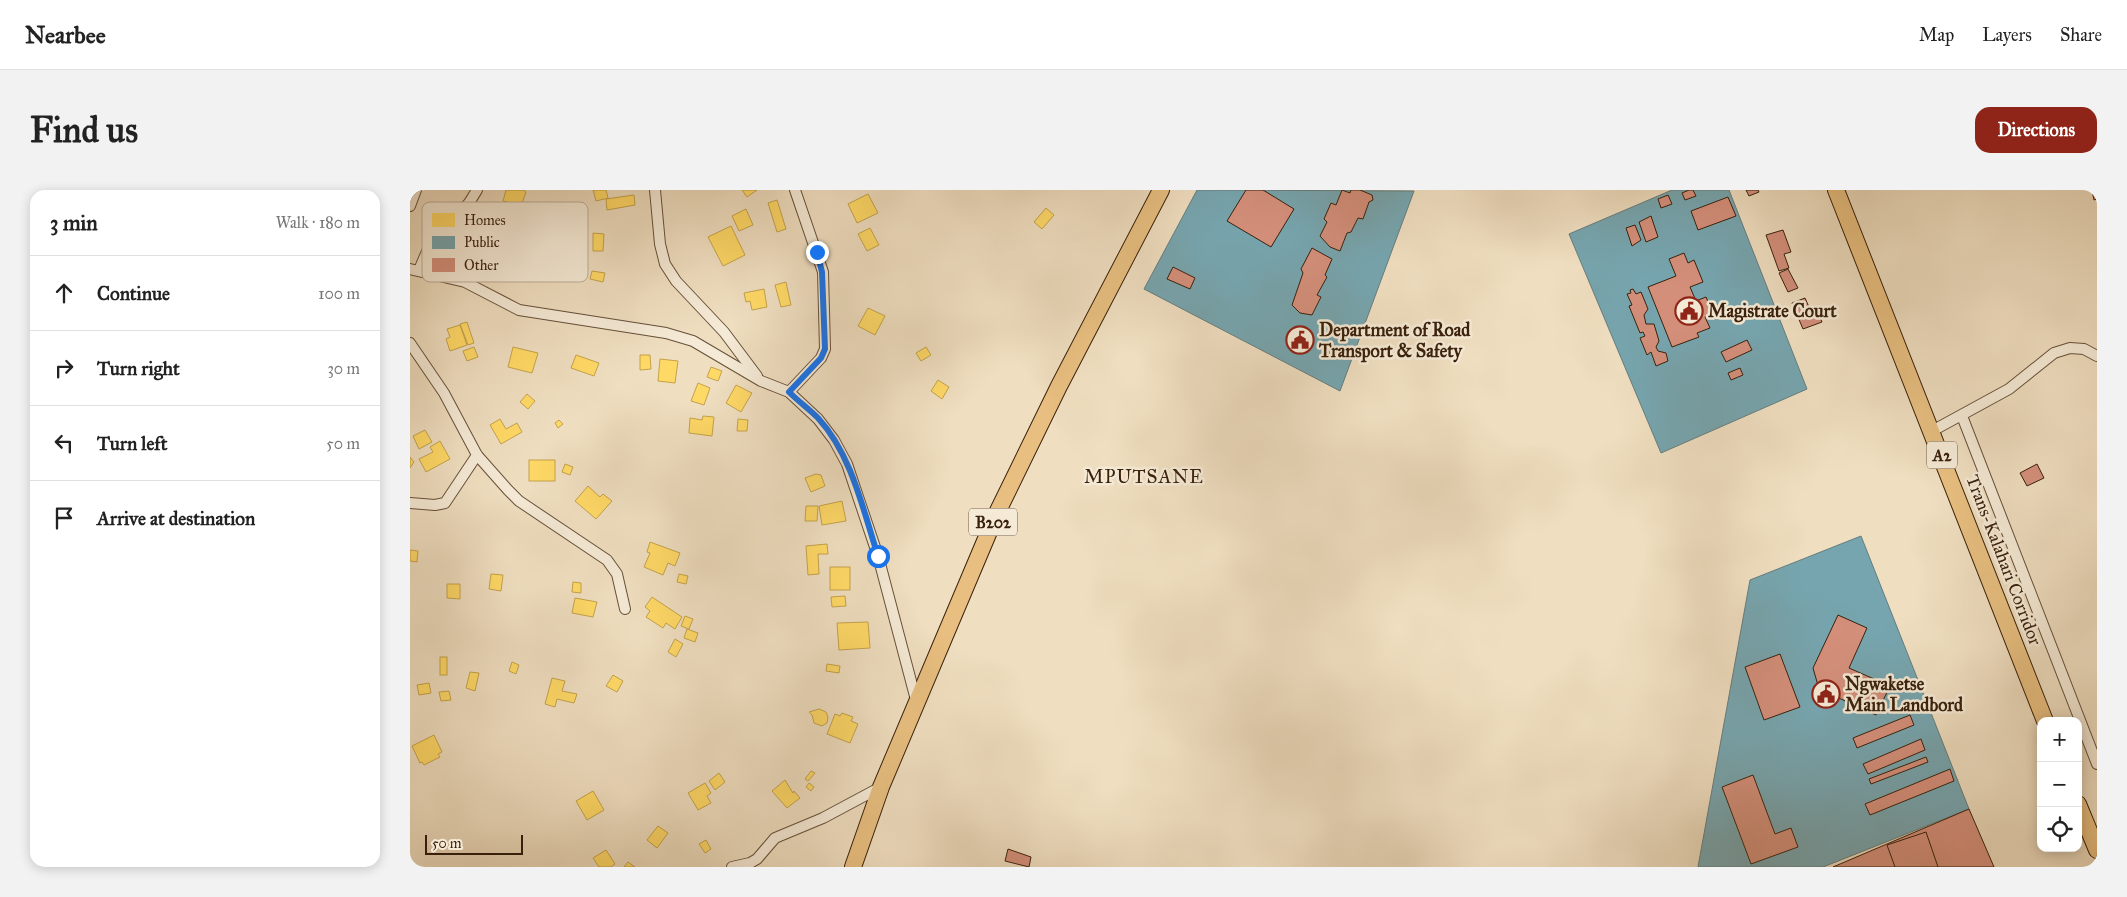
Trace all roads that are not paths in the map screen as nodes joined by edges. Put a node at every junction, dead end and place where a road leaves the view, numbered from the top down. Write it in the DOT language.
graph roads {
  1 [pos="416,190"];
  2 [pos="477,190"];
  3 [pos="655,190"];
  4 [pos="795,190"];
  5 [pos="1161,190"];
  6 [pos="1836,190"];
  7 [pos="470,202"];
  8 [pos="410,206"];
  9 [pos="422,258"];
  10 [pos="415,270"];
  11 [pos="465,282"];
  12 [pos="410,343"];
  13 [pos="2097,356"];
  14 [pos="761,380"];
  15 [pos="789,392"];
  16 [pos="1962,416"];
  17 [pos="1932,431"];
  18 [pos="477,455"];
  19 [pos="410,503"];
  20 [pos="625,609"];
  21 [pos="916,700"];
  22 [pos="2043,717"];
  23 [pos="2097,764"];
  24 [pos="881,787"];
  25 [pos="2079,807"];
  26 [pos="2097,850"];
  27 [pos="732,867"];
  28 [pos="853,867"];
  1 -- 8 [label="street"];
  2 -- 7 [label="street"];
  3 -- 14 [label="street"];
  4 -- 15 [label="street"];
  5 -- 21 [label="main road, B202"];
  6 -- 17 [label="main road, Trans-Kalahari Corridor / A2"];
  9 -- 10 [label="street"];
  11 -- 14 [label="street"];
  12 -- 18 [label="street"];
  13 -- 16 [label="street"];
  14 -- 15 [label="street"];
  15 -- 21 [label="street"];
  16 -- 17 [label="street"];
  16 -- 23 [label="street"];
  17 -- 22 [label="main road, Trans-Kalahari Corridor / A2"];
  18 -- 19 [label="street"];
  18 -- 20 [label="street"];
  21 -- 24 [label="main road, B202"];
  24 -- 27 [label="street"];
  24 -- 28 [label="main road, B202"];
  25 -- 26 [label="main road"];
}
